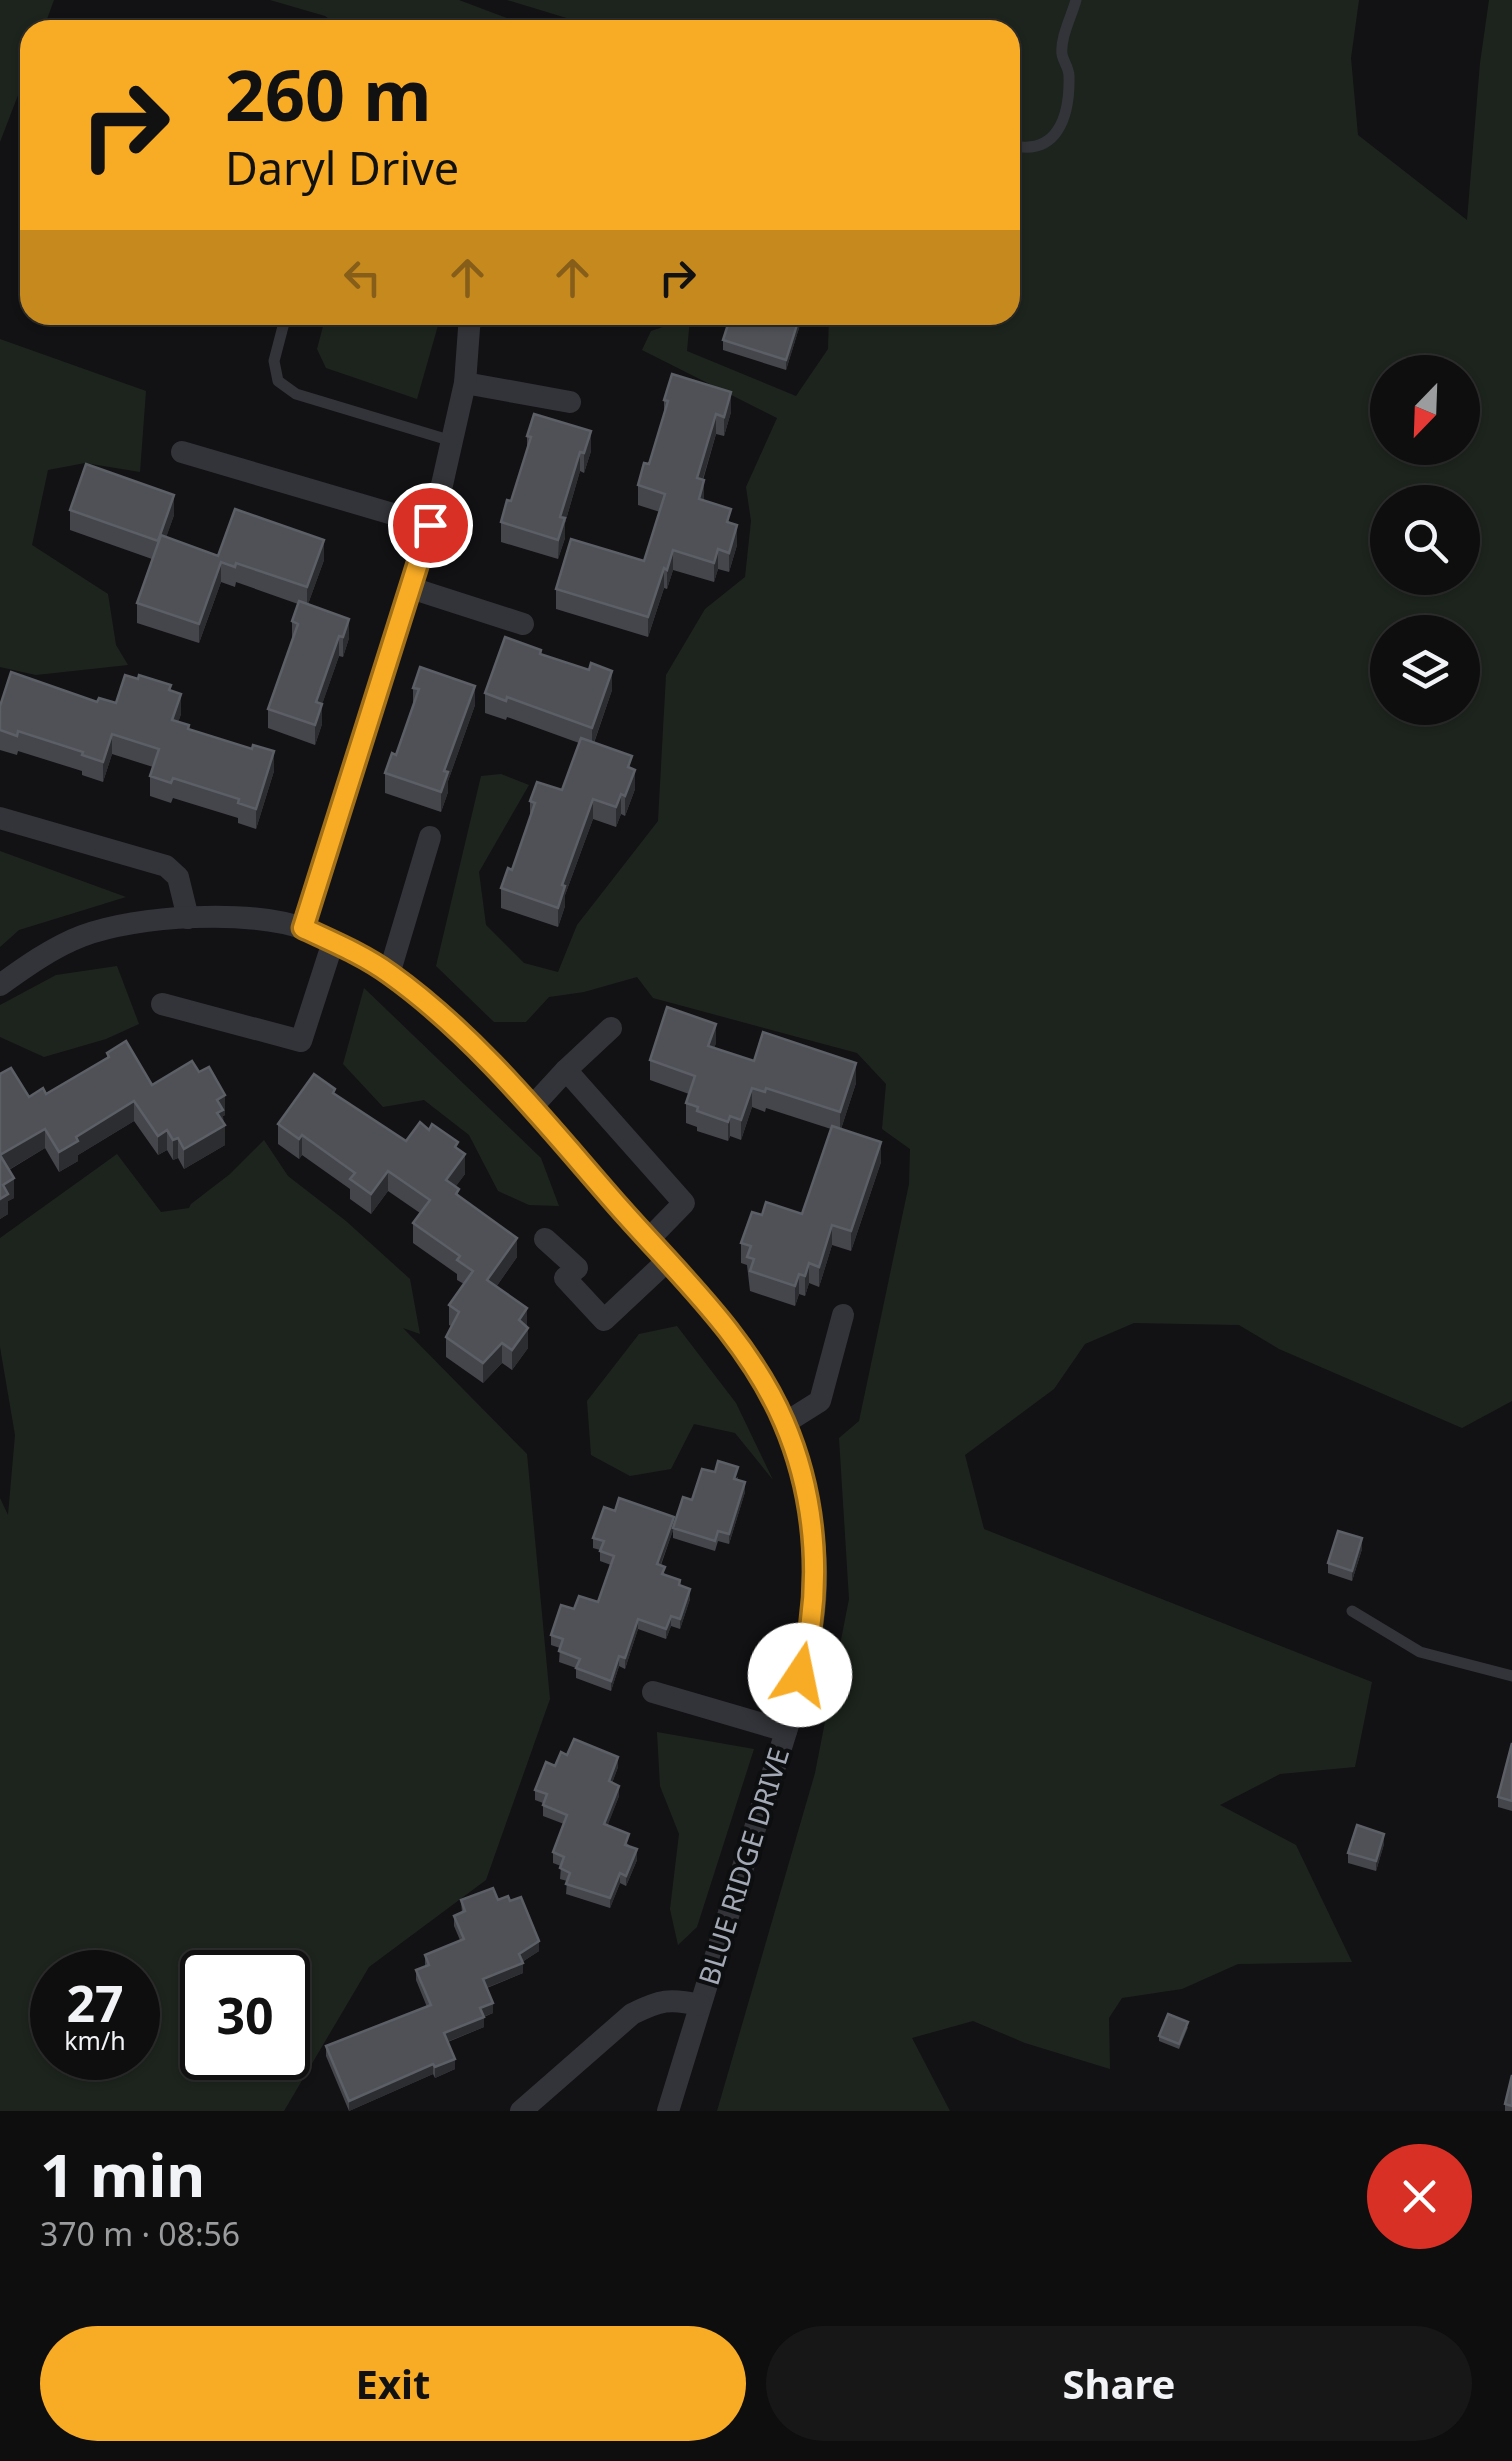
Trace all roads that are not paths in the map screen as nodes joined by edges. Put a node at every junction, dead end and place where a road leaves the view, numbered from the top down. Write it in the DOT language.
graph roads {
  1 [pos="1076,0"];
  2 [pos="1020,148"];
  3 [pos="283,325"];
  4 [pos="469,325"];
  5 [pos="465,383"];
  6 [pos="570,402"];
  7 [pos="452,441"];
  8 [pos="182,452"];
  9 [pos="430,525"];
  10 [pos="411,588"];
  11 [pos="522,624"];
  12 [pos="0,818"];
  13 [pos="430,837"];
  14 [pos="188,918"];
  15 [pos="303,928"];
  16 [pos="333,942"];
  17 [pos="389,974"];
  18 [pos="0,985"];
  19 [pos="162,1004"];
  20 [pos="612,1028"];
  21 [pos="566,1070"];
  22 [pos="531,1108"];
  23 [pos="546,1238"];
  24 [pos="648,1240"];
  25 [pos="668,1261"];
  26 [pos="843,1315"];
  27 [pos="785,1423"];
  28 [pos="1352,1611"];
  29 [pos="1512,1676"];
  30 [pos="653,1692"];
  31 [pos="786,1731"];
  32 [pos="700,2005"];
  33 [pos="521,2111"];
  34 [pos="668,2111"];
  1 -- 2 [label="lane"];
  3 -- 7 [label="lane"];
  4 -- 5 [label="street"];
  5 -- 6 [label="street"];
  5 -- 7 [label="street"];
  7 -- 9 [label="street"];
  8 -- 9 [label="street"];
  9 -- 10 [label="street"];
  10 -- 11 [label="street"];
  10 -- 15 [label="street"];
  12 -- 14 [label="street"];
  13 -- 17 [label="street"];
  14 -- 15 [label="street, BLUE RIDGE DRIVE"];
  14 -- 18 [label="street, BLUE RIDGE DRIVE"];
  15 -- 16 [label="street, BLUE RIDGE DRIVE"];
  16 -- 17 [label="street, BLUE RIDGE DRIVE"];
  16 -- 19 [label="street"];
  17 -- 22 [label="street, BLUE RIDGE DRIVE"];
  20 -- 21 [label="street"];
  21 -- 22 [label="street"];
  21 -- 24 [label="street"];
  22 -- 24 [label="street, BLUE RIDGE DRIVE"];
  23 -- 25 [label="street"];
  24 -- 25 [label="street, BLUE RIDGE DRIVE"];
  25 -- 27 [label="street, BLUE RIDGE DRIVE"];
  26 -- 27 [label="street"];
  27 -- 31 [label="street, BLUE RIDGE DRIVE"];
  28 -- 29 [label="lane"];
  30 -- 31 [label="street"];
  31 -- 32 [label="street, BLUE RIDGE DRIVE"];
  32 -- 33 [label="street"];
  32 -- 34 [label="street, BLUE RIDGE DRIVE"];
}
